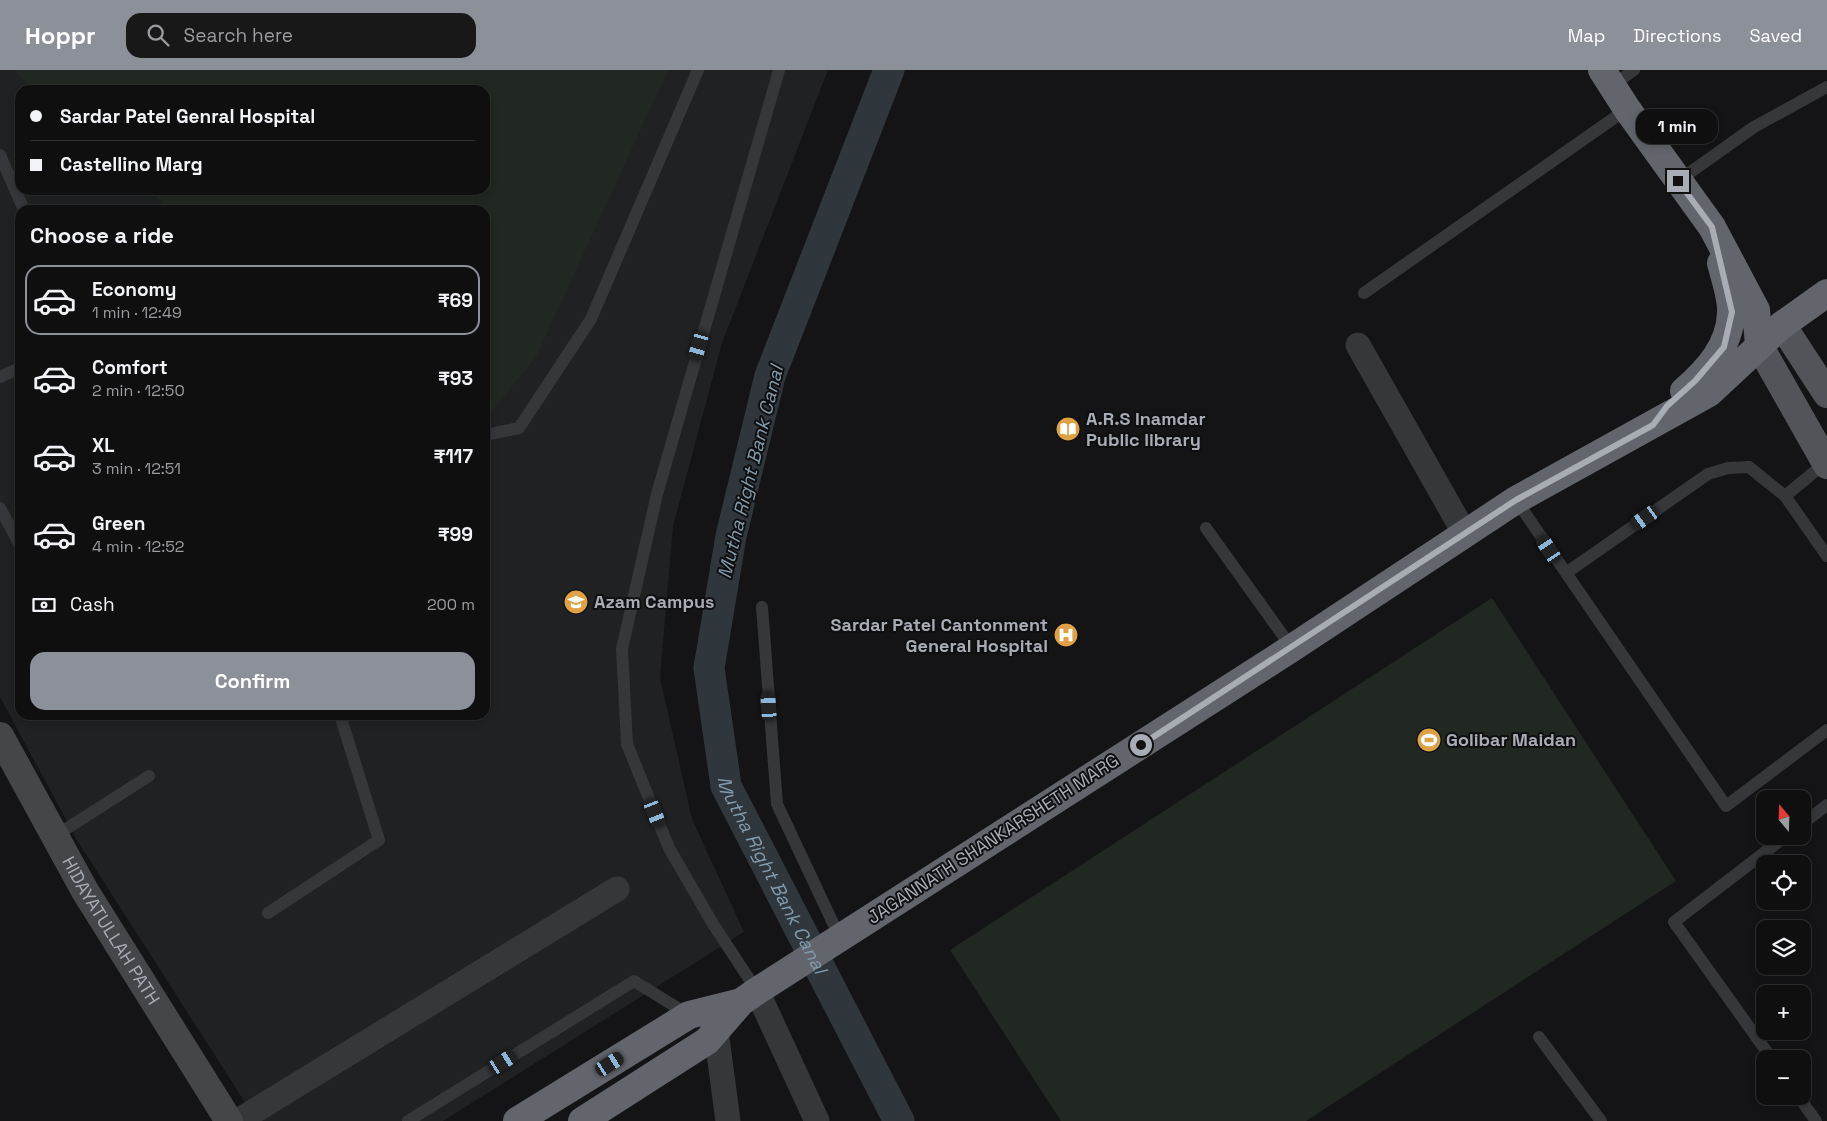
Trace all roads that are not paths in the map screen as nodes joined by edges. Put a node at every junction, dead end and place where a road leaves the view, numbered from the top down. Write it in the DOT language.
graph roads {
  1 [pos="698,70"];
  2 [pos="779,70"];
  3 [pos="1634,70"];
  4 [pos="1607,78"];
  5 [pos="1827,88"];
  6 [pos="1626,109"];
  7 [pos="0,155"];
  8 [pos="1678,181"];
  9 [pos="15,189"];
  10 [pos="1712,227"];
  11 [pos="1364,293"];
  12 [pos="1827,293"];
  13 [pos="1756,310"];
  14 [pos="1782,325"];
  15 [pos="1358,345"];
  16 [pos="1759,345"];
  17 [pos="15,370"];
  18 [pos="0,378"];
  19 [pos="1827,394"];
  20 [pos="1653,425"];
  21 [pos="490,435"];
  22 [pos="1826,464"];
  23 [pos="1785,496"];
  24 [pos="1516,500"];
  25 [pos="0,508"];
  26 [pos="1206,528"];
  27 [pos="1465,534"];
  28 [pos="15,536"];
  29 [pos="1827,556"];
  30 [pos="1566,573"];
  31 [pos="762,607"];
  32 [pos="1292,648"];
  33 [pos="342,720"];
  34 [pos="1827,730"];
  35 [pos="0,736"];
  36 [pos="149,776"];
  37 [pos="1827,805"];
  38 [pos="1811,817"];
  39 [pos="55,836"];
  40 [pos="1774,845"];
  41 [pos="617,889"];
  42 [pos="268,913"];
  43 [pos="840,938"];
  44 [pos="749,997"];
  45 [pos="688,1016"];
  46 [pos="716,1031"];
  47 [pos="1539,1037"];
  48 [pos="1766,1050"];
  49 [pos="1804,1105"];
  50 [pos="423,1117"];
  51 [pos="230,1121"];
  52 [pos="238,1121"];
  53 [pos="408,1121"];
  54 [pos="517,1121"];
  55 [pos="582,1121"];
  56 [pos="728,1121"];
  57 [pos="817,1121"];
  58 [pos="1601,1121"];
  59 [pos="1816,1121"];
  1 -- 21 [label="lane"];
  2 -- 44 [label="lane"];
  3 -- 4 [label="lane"];
  4 -- 6 [label="highway"];
  5 -- 8 [label="lane"];
  6 -- 8 [label="highway"];
  6 -- 11 [label="lane"];
  7 -- 9 [label="lane"];
  8 -- 10 [label="highway"];
  10 -- 13 [label="highway"];
  10 -- 20 [label="highway, JAGANNATH SHANKARSHETH MARG"];
  12 -- 14 [label="highway, JAGANNATH SHANKARSHETH MARG"];
  13 -- 14 [label="highway"];
  13 -- 16 [label="highway"];
  14 -- 16 [label="highway, JAGANNATH SHANKARSHETH MARG"];
  14 -- 19 [label="main road"];
  15 -- 27 [label="street"];
  16 -- 20 [label="highway, JAGANNATH SHANKARSHETH MARG"];
  16 -- 22 [label="main road"];
  17 -- 18 [label="lane"];
  20 -- 24 [label="highway, JAGANNATH SHANKARSHETH MARG"];
  22 -- 23 [label="lane"];
  23 -- 29 [label="lane"];
  23 -- 30 [label="lane"];
  24 -- 27 [label="highway, JAGANNATH SHANKARSHETH MARG"];
  24 -- 30 [label="lane"];
  25 -- 28 [label="lane"];
  26 -- 32 [label="lane"];
  27 -- 32 [label="highway, JAGANNATH SHANKARSHETH MARG"];
  30 -- 34 [label="lane"];
  31 -- 43 [label="lane"];
  32 -- 43 [label="highway, JAGANNATH SHANKARSHETH MARG"];
  33 -- 42 [label="lane"];
  35 -- 39 [label="street, HIDAYATULLAH PATH"];
  36 -- 39 [label="lane"];
  37 -- 38 [label="lane"];
  39 -- 51 [label="street, HIDAYATULLAH PATH"];
  40 -- 48 [label="lane"];
  41 -- 52 [label="street"];
  43 -- 44 [label="highway, JAGANNATH SHANKARSHETH MARG"];
  44 -- 45 [label="highway, JAGANNATH SHANKARSHETH MARG"];
  44 -- 46 [label="highway, JAGANNATH SHANKARSHETH MARG"];
  44 -- 57 [label="street"];
  45 -- 50 [label="lane"];
  45 -- 54 [label="highway, JAGANNATH SHANKARSHETH MARG"];
  46 -- 55 [label="highway, JAGANNATH SHANKARSHETH MARG"];
  46 -- 56 [label="street"];
  47 -- 58 [label="lane"];
  49 -- 59 [label="lane"];
  50 -- 53 [label="lane"];
}
